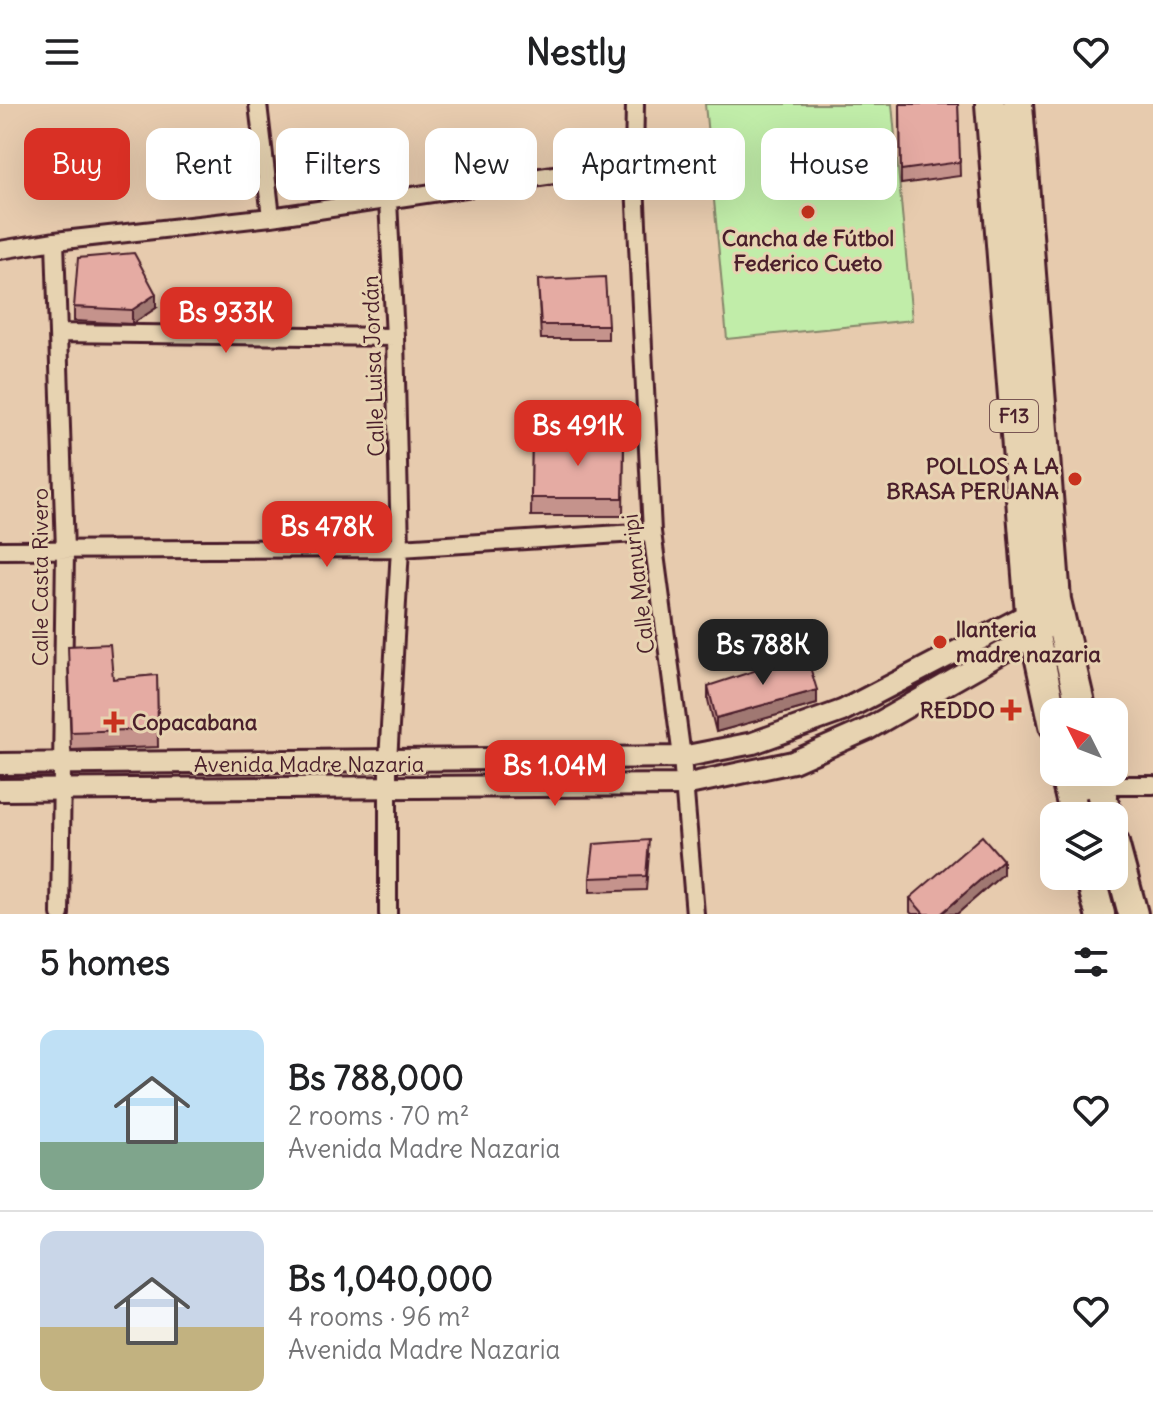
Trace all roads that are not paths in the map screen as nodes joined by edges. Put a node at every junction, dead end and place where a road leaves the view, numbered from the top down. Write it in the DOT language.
graph roads {
  1 [pos="258,104"];
  2 [pos="635,104"];
  3 [pos="990,104"];
  4 [pos="1018,104"];
  5 [pos="635,128"];
  6 [pos="553,176"];
  7 [pos="636,200"];
  8 [pos="388,201"];
  9 [pos="271,217"];
  10 [pos="55,241"];
  11 [pos="0,250"];
  12 [pos="58,333"];
  13 [pos="395,337"];
  14 [pos="652,532"];
  15 [pos="400,548"];
  16 [pos="0,550"];
  17 [pos="65,551"];
  18 [pos="1058,609"];
  19 [pos="1032,623"];
  20 [pos="1048,698"];
  21 [pos="1079,698"];
  22 [pos="682,757"];
  23 [pos="388,762"];
  24 [pos="0,764"];
  25 [pos="61,764"];
  26 [pos="1128,782"];
  27 [pos="684,785"];
  28 [pos="1153,785"];
  29 [pos="388,788"];
  30 [pos="0,790"];
  31 [pos="60,790"];
  32 [pos="1094,890"];
  33 [pos="1127,890"];
  34 [pos="60,914"];
  35 [pos="388,914"];
  36 [pos="695,914"];
  37 [pos="1100,914"];
  38 [pos="1133,914"];
  1 -- 9 [label="street"];
  2 -- 5 [label="street, Calle Manuripi"];
  3 -- 19 [label="highway, F13"];
  4 -- 18 [label="highway, F13"];
  6 -- 8 [label="street"];
  7 -- 14 [label="street, Calle Manuripi"];
  8 -- 9 [label="street"];
  8 -- 13 [label="street, Calle Luisa Jordán"];
  9 -- 10 [label="street"];
  10 -- 11 [label="street"];
  10 -- 12 [label="street, Calle Casta Rivero"];
  12 -- 13 [label="street"];
  12 -- 17 [label="street, Calle Casta Rivero"];
  13 -- 15 [label="street, Calle Luisa Jordán"];
  14 -- 15 [label="street"];
  14 -- 22 [label="street, Calle Manuripi"];
  15 -- 17 [label="street"];
  15 -- 23 [label="street, Calle Luisa Jordán"];
  16 -- 17 [label="street"];
  17 -- 25 [label="street, Calle Casta Rivero"];
  18 -- 19 [label="street, Avenida Madre Nazaria"];
  18 -- 21 [label="highway, F13"];
  19 -- 20 [label="highway, F13"];
  19 -- 22 [label="street, Avenida Madre Nazaria"];
  19 -- 27 [label="street, Avenida Madre Nazaria"];
  22 -- 23 [label="street, Avenida Madre Nazaria"];
  22 -- 27 [label="street, Calle Manuripi"];
  23 -- 25 [label="street, Avenida Madre Nazaria"];
  23 -- 29 [label="street, Calle Luisa Jordán"];
  24 -- 25 [label="street, Avenida Madre Nazaria"];
  25 -- 31 [label="street, Calle Casta Rivero"];
  26 -- 28 [label="street"];
  27 -- 29 [label="street, Avenida Madre Nazaria"];
  27 -- 36 [label="street, Calle Manuripi"];
  29 -- 31 [label="street, Avenida Madre Nazaria"];
  29 -- 35 [label="street, Calle Luisa Jordán"];
  30 -- 31 [label="street, Avenida Madre Nazaria"];
  31 -- 34 [label="street, Calle Casta Rivero"];
  32 -- 37 [label="highway"];
  33 -- 38 [label="highway"];
}
